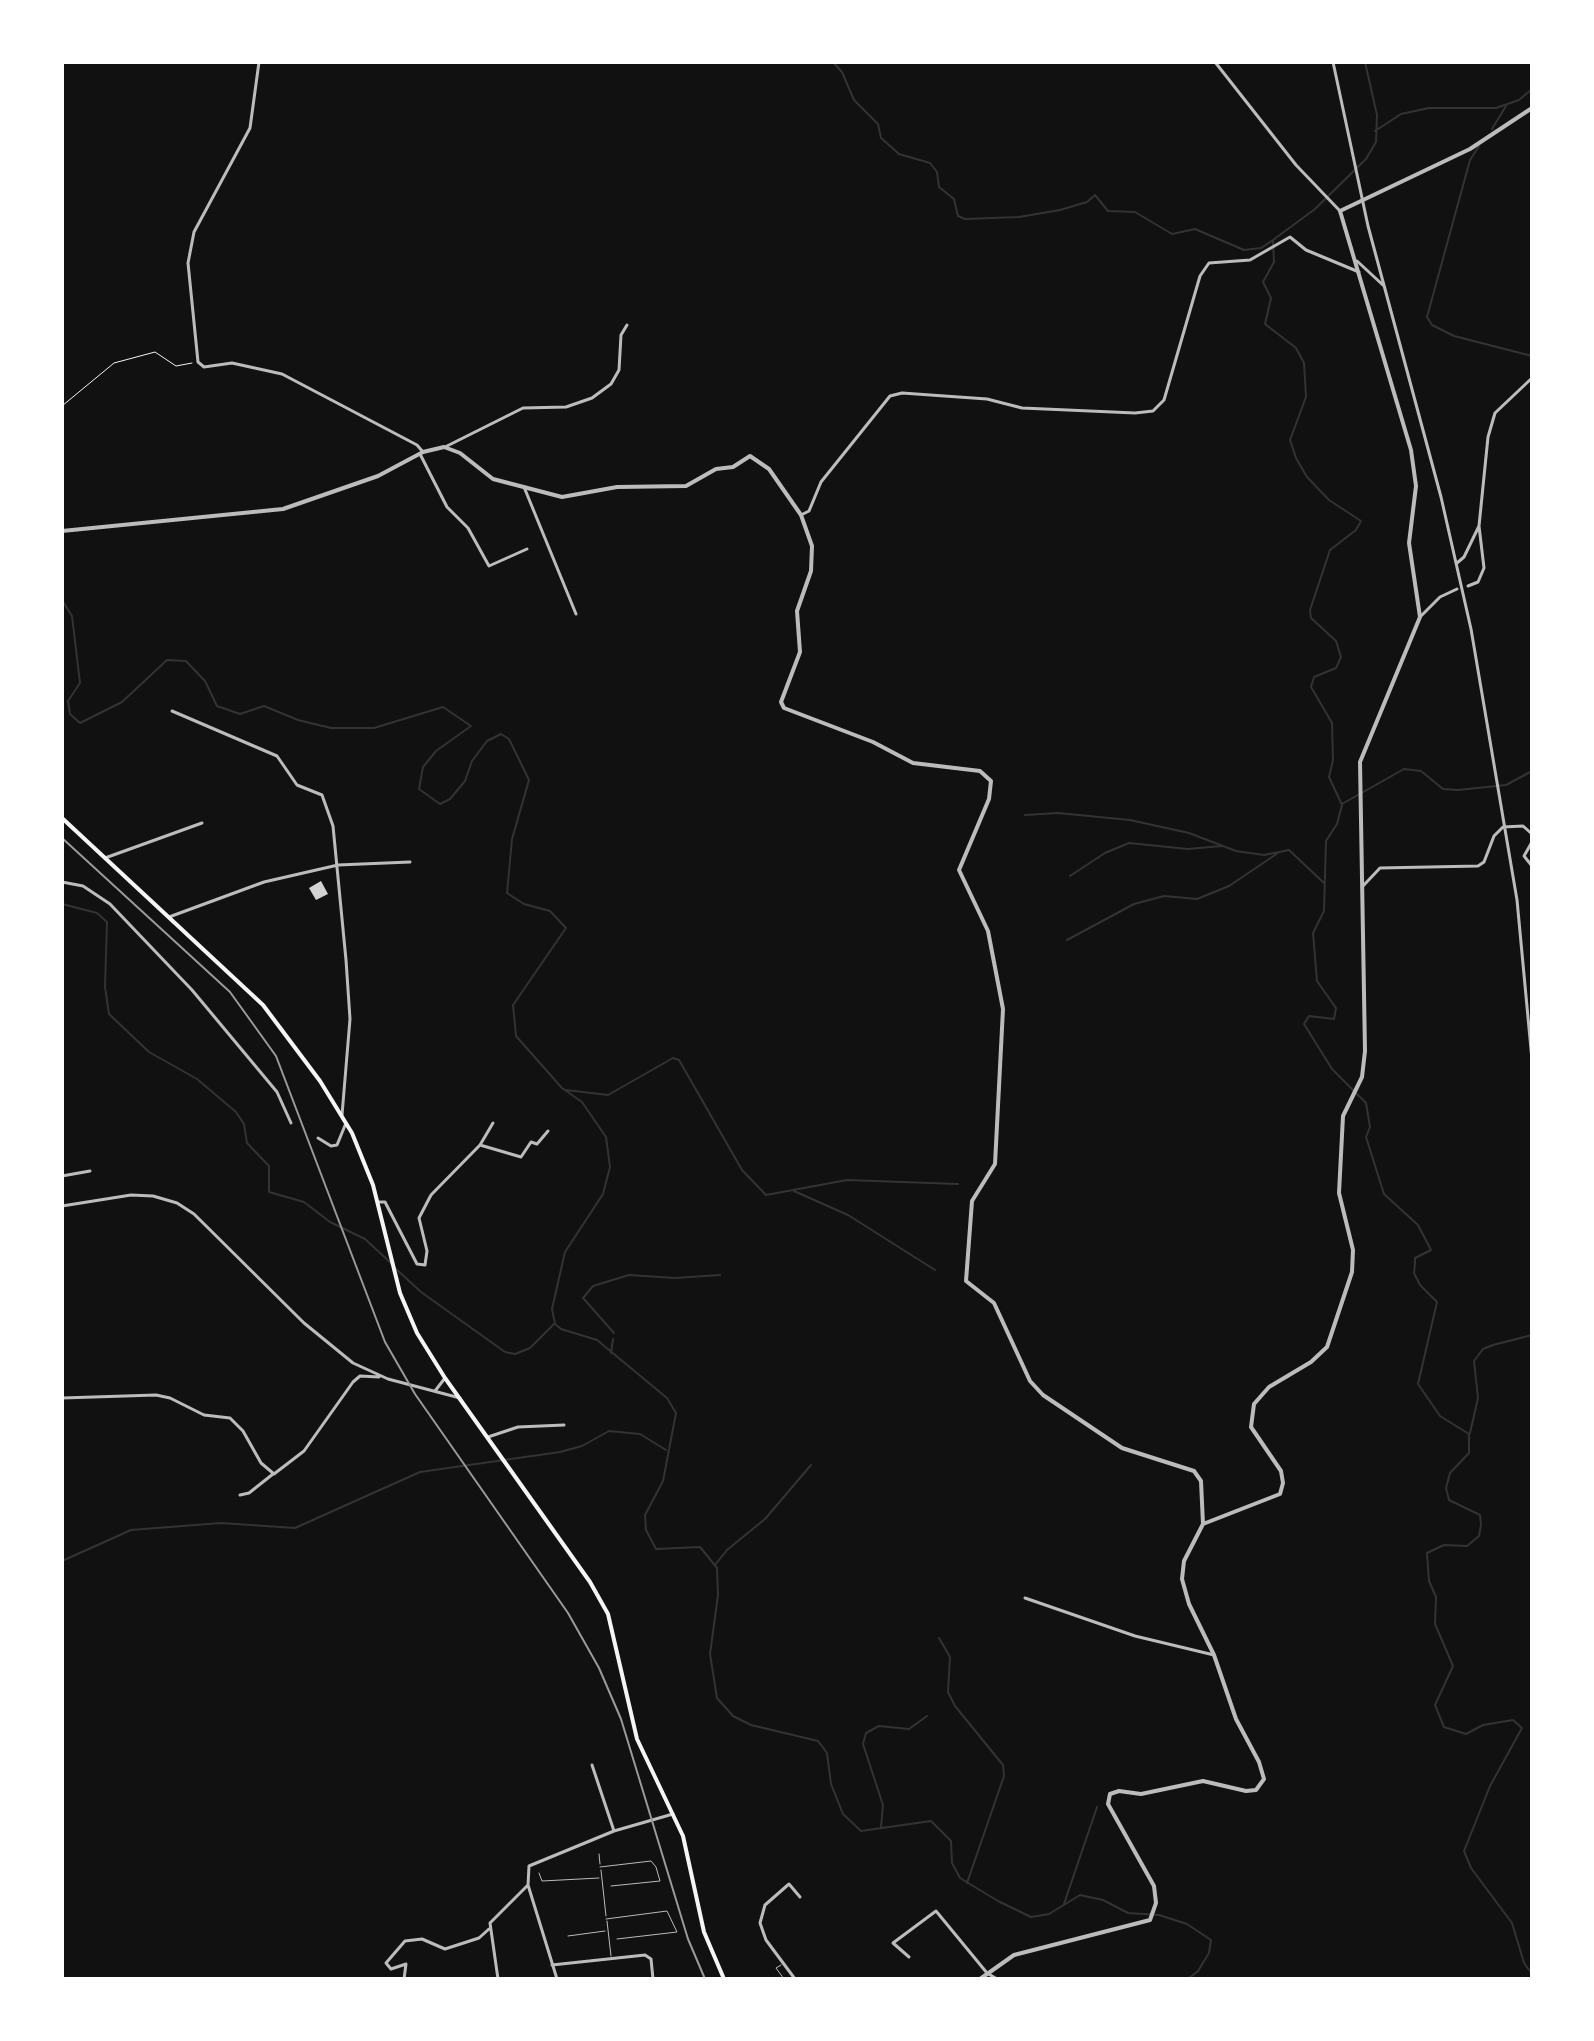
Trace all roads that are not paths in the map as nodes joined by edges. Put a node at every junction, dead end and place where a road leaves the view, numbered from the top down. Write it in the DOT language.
graph roads {
  1 [pos="259,62"];
  2 [pos="1215,62"];
  3 [pos="1333,62"];
  4 [pos="1532,108"];
  5 [pos="1340,211"];
  6 [pos="1357,261"];
  7 [pos="1360,272"];
  8 [pos="1384,286"];
  9 [pos="627,325"];
  10 [pos="1532,378"];
  11 [pos="444,447"];
  12 [pos="421,453"];
  13 [pos="524,487"];
  14 [pos="801,515"];
  15 [pos="1479,526"];
  16 [pos="62,531"];
  17 [pos="527,549"];
  18 [pos="1457,563"];
  19 [pos="1468,586"];
  20 [pos="1457,589"];
  21 [pos="576,614"];
  22 [pos="1420,617"];
  23 [pos="172,711"];
  24 [pos="62,818"];
  25 [pos="202,823"];
  26 [pos="1532,834"];
  27 [pos="1532,842"];
  28 [pos="105,858"];
  29 [pos="410,862"];
  30 [pos="338,865"];
  31 [pos="1532,866"];
  32 [pos="62,882"];
  33 [pos="1361,887"];
  34 [pos="169,917"];
  35 [pos="1532,1060"];
  36 [pos="342,1115"];
  37 [pos="291,1123"];
  38 [pos="346,1123"];
  39 [pos="493,1123"];
  40 [pos="548,1131"];
  41 [pos="318,1138"];
  42 [pos="480,1145"];
  43 [pos="90,1171"];
  44 [pos="62,1176"];
  45 [pos="379,1202"];
  46 [pos="62,1206"];
  47 [pos="383,1377"];
  48 [pos="445,1378"];
  49 [pos="453,1390"];
  50 [pos="433,1391"];
  51 [pos="62,1398"];
  52 [pos="460,1398"];
  53 [pos="564,1425"];
  54 [pos="488,1437"];
  55 [pos="274,1474"];
  56 [pos="240,1495"];
  57 [pos="1203,1524"];
  58 [pos="1025,1598"];
  59 [pos="1214,1655"];
  60 [pos="592,1765"];
  61 [pos="675,1814"];
  62 [pos="614,1831"];
  63 [pos="599,1854"];
  64 [pos="600,1867"];
  65 [pos="539,1873"];
  66 [pos="601,1877"];
  67 [pos="528,1885"];
  68 [pos="611,1886"];
  69 [pos="800,1897"];
  70 [pos="606,1919"];
  71 [pos="489,1929"];
  72 [pos="608,1931"];
  73 [pos="568,1936"];
  74 [pos="617,1939"];
  75 [pos="909,1957"];
  76 [pos="611,1958"];
  77 [pos="783,1963"];
  78 [pos="552,1965"];
  79 [pos="987,1973"];
  80 [pos="404,1979"];
  81 [pos="498,1979"];
  82 [pos="557,1979"];
  83 [pos="653,1979"];
  84 [pos="724,1979"];
  85 [pos="784,1979"];
  86 [pos="795,1979"];
  87 [pos="980,1979"];
  88 [pos="997,1979"];
  1 -- 12 [label="street"];
  2 -- 5 [label="street"];
  3 -- 8 [label="street"];
  4 -- 5 [label="street"];
  5 -- 6 [label="street"];
  6 -- 7 [label="street"];
  6 -- 8 [label="street"];
  7 -- 14 [label="street"];
  7 -- 22 [label="street"];
  8 -- 18 [label="street"];
  9 -- 11 [label="street"];
  10 -- 15 [label="street"];
  11 -- 12 [label="street"];
  11 -- 13 [label="street"];
  12 -- 16 [label="street"];
  12 -- 17 [label="street"];
  13 -- 14 [label="street"];
  13 -- 21 [label="street"];
  14 -- 57 [label="street"];
  15 -- 18 [label="street"];
  15 -- 19 [label="street"];
  18 -- 35 [label="street"];
  20 -- 22 [label="street"];
  22 -- 33 [label="street"];
  23 -- 30 [label="street"];
  24 -- 28 [label="main road"];
  25 -- 28 [label="street"];
  26 -- 33 [label="street"];
  27 -- 31 [label="street"];
  28 -- 34 [label="main road"];
  29 -- 30 [label="street"];
  30 -- 34 [label="street"];
  30 -- 36 [label="street"];
  32 -- 37 [label="street"];
  33 -- 57 [label="street"];
  34 -- 36 [label="main road"];
  36 -- 38 [label="main road"];
  38 -- 41 [label="street"];
  38 -- 45 [label="main road"];
  39 -- 42 [label="street"];
  40 -- 42 [label="street"];
  42 -- 45 [label="street"];
  43 -- 44 [label="street"];
  45 -- 48 [label="main road"];
  46 -- 47 [label="street"];
  47 -- 50 [label="street"];
  47 -- 55 [label="street"];
  48 -- 49 [label="main road"];
  48 -- 50 [label="street"];
  49 -- 50 [label="street"];
  49 -- 52 [label="main road"];
  50 -- 52 [label="street"];
  51 -- 55 [label="street"];
  52 -- 54 [label="main road"];
  53 -- 54 [label="street"];
  54 -- 61 [label="main road"];
  55 -- 56 [label="street"];
  57 -- 59 [label="street"];
  58 -- 59 [label="street"];
  59 -- 79 [label="street"];
  60 -- 62 [label="street"];
  61 -- 62 [label="street"];
  61 -- 84 [label="main road"];
  62 -- 67 [label="street"];
  63 -- 64 [label="lane"];
  64 -- 66 [label="lane"];
  64 -- 68 [label="lane"];
  65 -- 66 [label="lane"];
  66 -- 70 [label="lane"];
  67 -- 71 [label="street"];
  67 -- 78 [label="street"];
  69 -- 77 [label="street"];
  70 -- 72 [label="lane"];
  70 -- 74 [label="lane"];
  71 -- 80 [label="street"];
  71 -- 81 [label="street"];
  72 -- 73 [label="lane"];
  72 -- 76 [label="lane"];
  75 -- 79 [label="street"];
  76 -- 78 [label="street"];
  76 -- 83 [label="street"];
  77 -- 85 [label="lane"];
  77 -- 86 [label="street"];
  78 -- 82 [label="street"];
  79 -- 87 [label="street"];
  79 -- 88 [label="street"];
}
